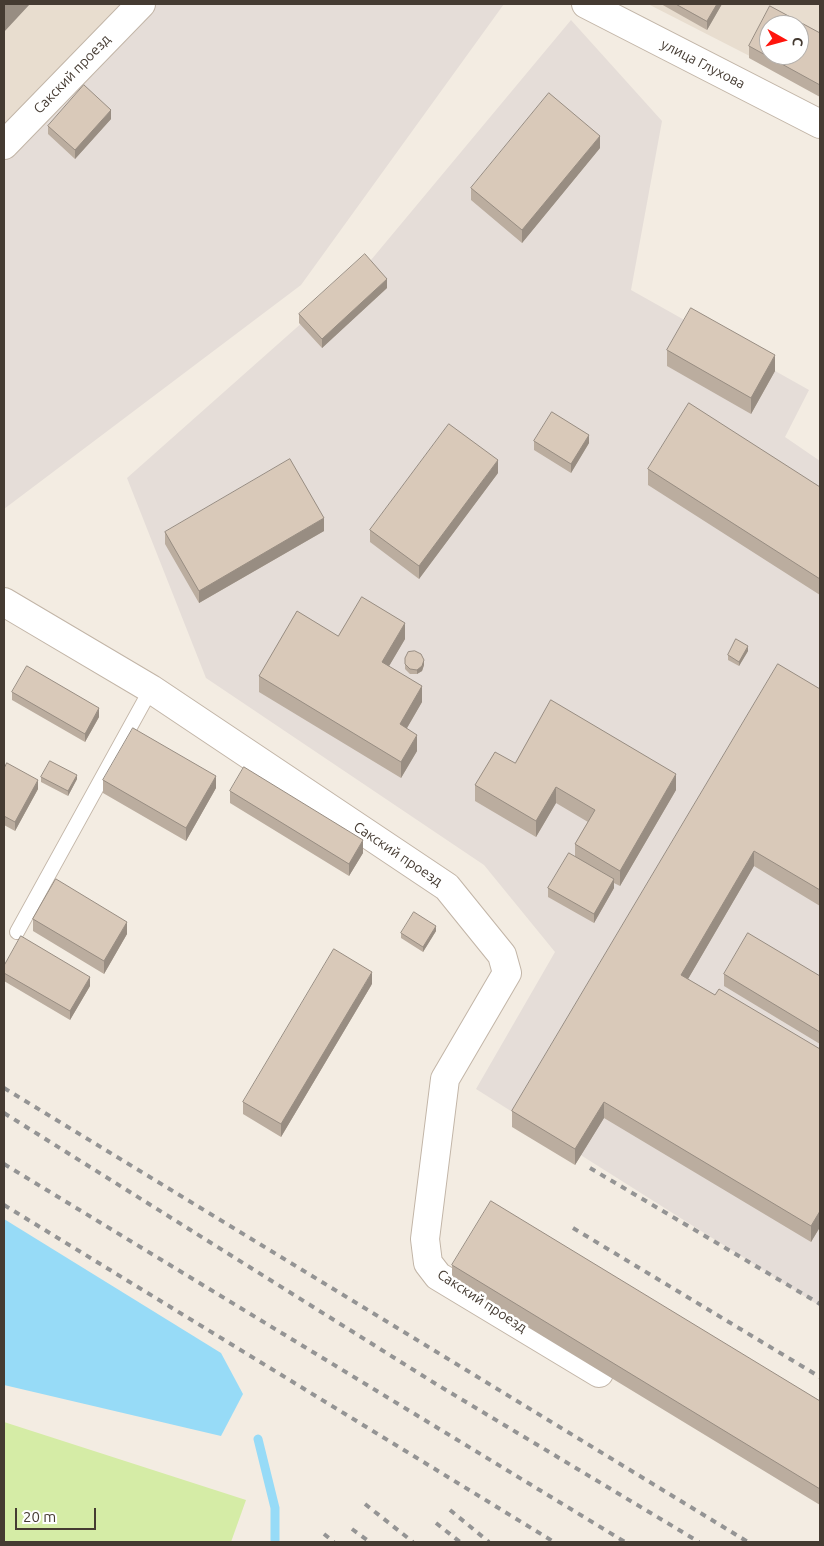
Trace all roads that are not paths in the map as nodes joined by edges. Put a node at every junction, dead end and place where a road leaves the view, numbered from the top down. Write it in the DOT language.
graph roads {
  1 [pos="141,4"];
  2 [pos="588,5"];
  3 [pos="820,124"];
  4 [pos="4,145"];
  5 [pos="4,602"];
  6 [pos="151,689"];
  7 [pos="18,932"];
  8 [pos="599,1373"];
  1 -- 4 [label="street, Сакский проезд"];
  2 -- 3 [label="street, улица Глухова"];
  5 -- 6 [label="street, Сакский проезд"];
  6 -- 7 [label="lane"];
  6 -- 8 [label="street, Сакский проезд"];
}
